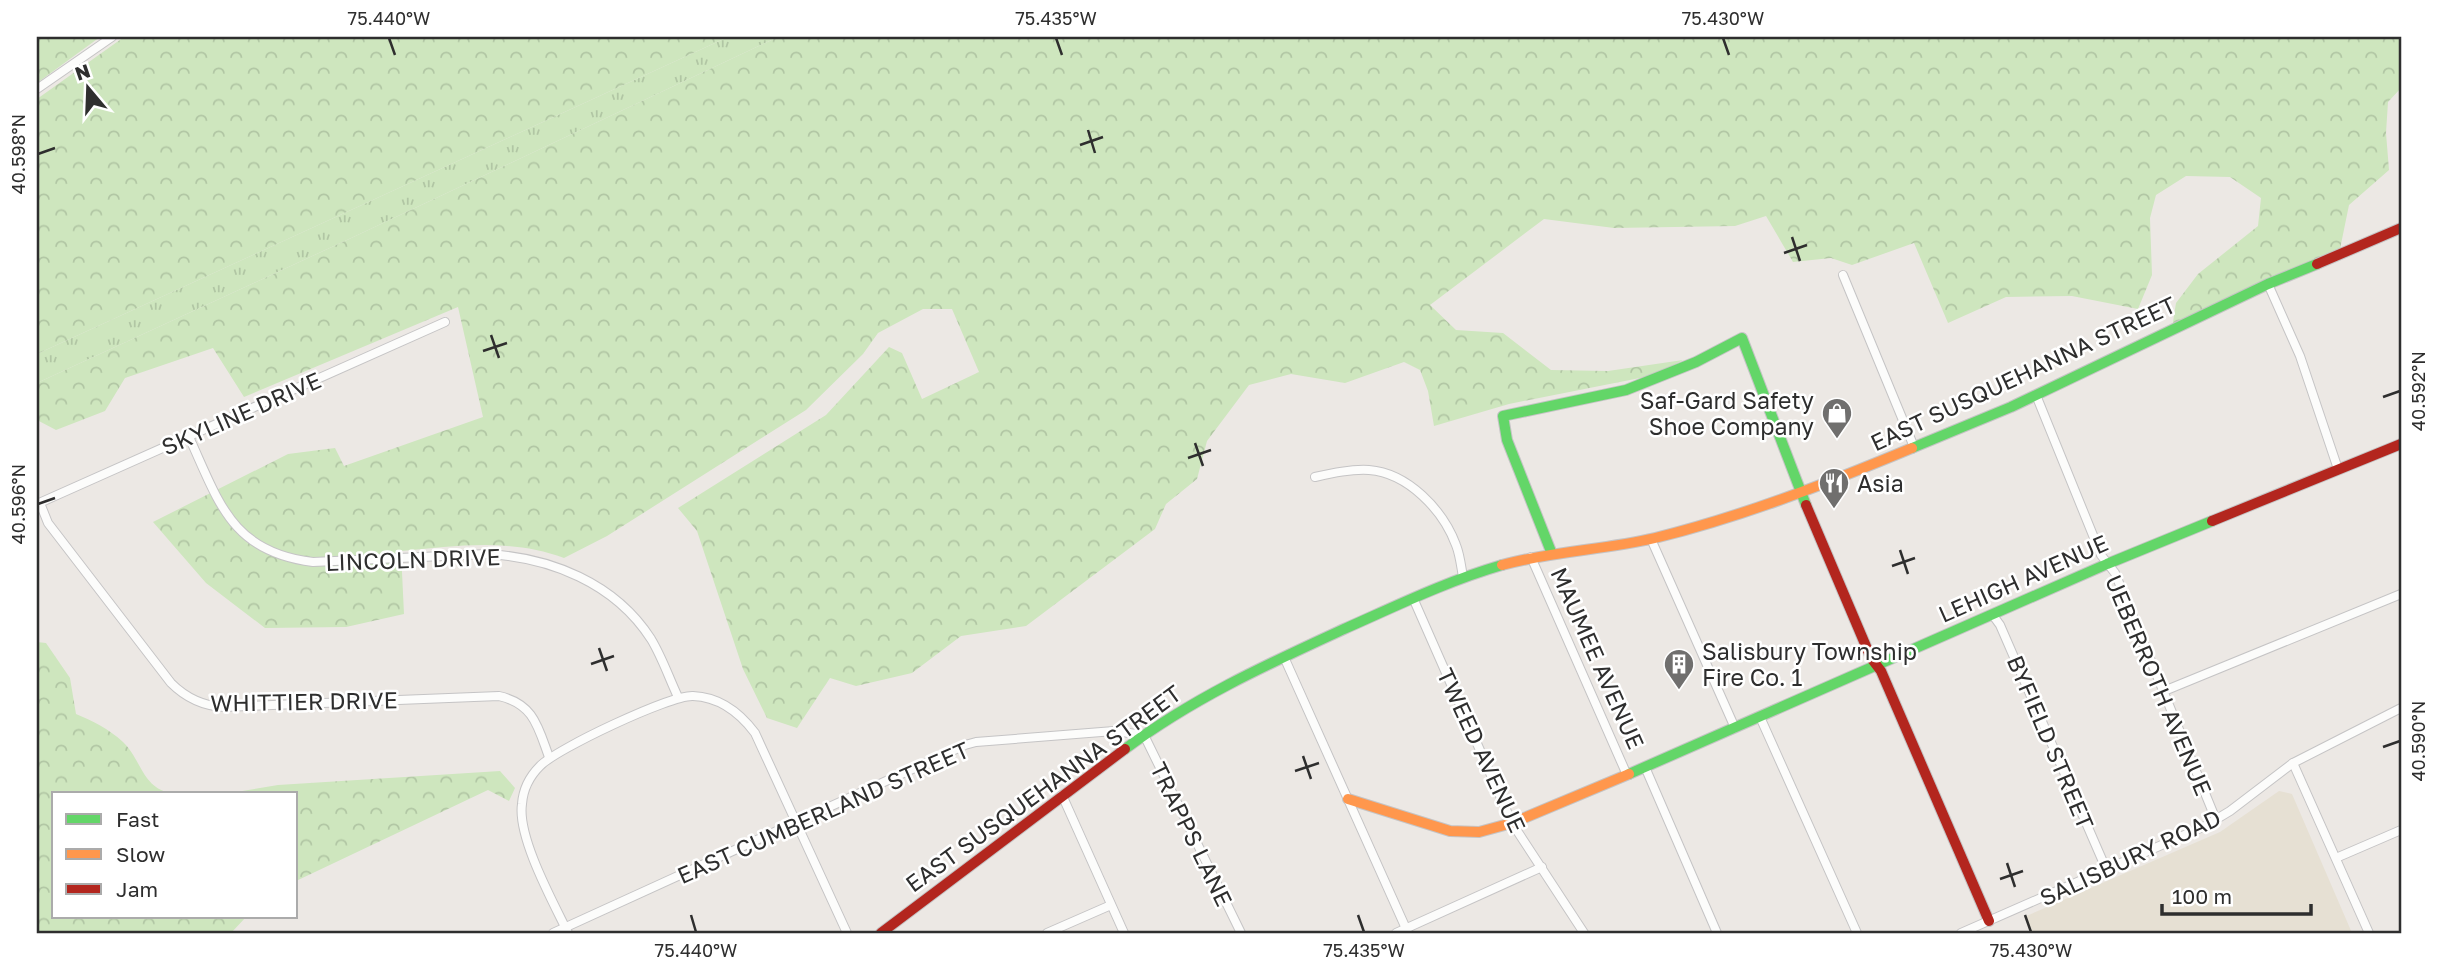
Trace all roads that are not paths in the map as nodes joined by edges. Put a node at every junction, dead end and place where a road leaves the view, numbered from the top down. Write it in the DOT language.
graph roads {
  1 [pos="113,37"];
  2 [pos="37,89"];
  3 [pos="2401,228"];
  4 [pos="1843,275"];
  5 [pos="2268,284"];
  6 [pos="445,322"];
  7 [pos="2036,396"];
  8 [pos="189,437"];
  9 [pos="2401,444"];
  10 [pos="1914,447"];
  11 [pos="2338,469"];
  12 [pos="1315,477"];
  13 [pos="1801,494"];
  14 [pos="38,504"];
  15 [pos="1651,539"];
  16 [pos="1552,554"];
  17 [pos="1531,558"];
  18 [pos="2107,564"];
  19 [pos="1463,577"];
  20 [pos="2401,594"];
  21 [pos="1413,598"];
  22 [pos="1992,614"];
  23 [pos="1284,657"];
  24 [pos="1876,665"];
  25 [pos="2164,691"];
  26 [pos="678,697"];
  27 [pos="2401,708"];
  28 [pos="1760,717"];
  29 [pos="1735,728"];
  30 [pos="1144,735"];
  31 [pos="549,757"];
  32 [pos="2293,764"];
  33 [pos="1645,767"];
  34 [pos="1627,775"];
  35 [pos="1062,795"];
  36 [pos="1348,799"];
  37 [pos="2216,820"];
  38 [pos="797,823"];
  39 [pos="1512,823"];
  40 [pos="2401,830"];
  41 [pos="2336,858"];
  42 [pos="1542,867"];
  43 [pos="2107,871"];
  44 [pos="1111,905"];
  45 [pos="1989,921"];
  46 [pos="566,931"];
  47 [pos="1407,931"];
  48 [pos="553,933"];
  49 [pos="847,933"];
  50 [pos="881,933"];
  51 [pos="1047,933"];
  52 [pos="1124,933"];
  53 [pos="1241,933"];
  54 [pos="1396,933"];
  55 [pos="1584,933"];
  56 [pos="1717,933"];
  57 [pos="1857,933"];
  58 [pos="1961,933"];
  59 [pos="2369,933"];
  1 -- 2 [label="street"];
  3 -- 5 [label="street, EAST SUSQUEHANNA STREET"];
  4 -- 10 [label="street"];
  5 -- 7 [label="street, EAST SUSQUEHANNA STREET"];
  5 -- 11 [label="street"];
  6 -- 8 [label="street, SKYLINE DRIVE"];
  7 -- 10 [label="street, EAST SUSQUEHANNA STREET"];
  7 -- 18 [label="street, UEBERROTH AVENUE"];
  8 -- 14 [label="street, SKYLINE DRIVE"];
  8 -- 26 [label="street, LINCOLN DRIVE"];
  9 -- 11 [label="street, LEHIGH AVENUE"];
  10 -- 13 [label="street, EAST SUSQUEHANNA STREET"];
  11 -- 18 [label="street, LEHIGH AVENUE"];
  12 -- 19 [label="street"];
  13 -- 15 [label="street, EAST SUSQUEHANNA STREET"];
  13 -- 16 [label="street, MAUMEE AVENUE"];
  13 -- 24 [label="street"];
  14 -- 31 [label="street, WHITTIER DRIVE"];
  15 -- 16 [label="street, EAST SUSQUEHANNA STREET"];
  15 -- 29 [label="street"];
  16 -- 17 [label="street, EAST SUSQUEHANNA STREET"];
  17 -- 19 [label="street, EAST SUSQUEHANNA STREET"];
  17 -- 34 [label="street, MAUMEE AVENUE"];
  18 -- 22 [label="street, LEHIGH AVENUE"];
  18 -- 25 [label="street, UEBERROTH AVENUE"];
  19 -- 21 [label="street, EAST SUSQUEHANNA STREET"];
  20 -- 25 [label="street"];
  21 -- 23 [label="street, EAST SUSQUEHANNA STREET"];
  21 -- 39 [label="street, TWEED AVENUE"];
  22 -- 24 [label="street, LEHIGH AVENUE"];
  22 -- 43 [label="street, BYFIELD STREET"];
  23 -- 30 [label="street, EAST SUSQUEHANNA STREET"];
  23 -- 36 [label="street"];
  24 -- 28 [label="street, LEHIGH AVENUE"];
  24 -- 45 [label="street"];
  25 -- 37 [label="street, UEBERROTH AVENUE"];
  26 -- 31 [label="street"];
  26 -- 38 [label="street"];
  27 -- 32 [label="street, SALISBURY ROAD"];
  28 -- 29 [label="street, LEHIGH AVENUE"];
  28 -- 57 [label="street"];
  29 -- 33 [label="street, LEHIGH AVENUE"];
  30 -- 35 [label="street, EAST SUSQUEHANNA STREET"];
  30 -- 38 [label="street, EAST CUMBERLAND STREET"];
  30 -- 53 [label="street, TRAPPS LANE"];
  31 -- 46 [label="street"];
  32 -- 37 [label="street, SALISBURY ROAD"];
  32 -- 41 [label="street"];
  33 -- 34 [label="street, LEHIGH AVENUE"];
  33 -- 56 [label="street, MAUMEE AVENUE"];
  34 -- 39 [label="street, LEHIGH AVENUE"];
  35 -- 44 [label="street"];
  35 -- 50 [label="street, EAST SUSQUEHANNA STREET"];
  36 -- 39 [label="street, LEHIGH AVENUE"];
  36 -- 47 [label="street"];
  37 -- 43 [label="street, SALISBURY ROAD"];
  38 -- 46 [label="street, EAST CUMBERLAND STREET"];
  38 -- 49 [label="street"];
  39 -- 42 [label="street, TWEED AVENUE"];
  40 -- 41 [label="street"];
  41 -- 59 [label="street"];
  42 -- 47 [label="street"];
  42 -- 55 [label="street, TWEED AVENUE"];
  43 -- 45 [label="street, SALISBURY ROAD"];
  44 -- 51 [label="street"];
  44 -- 52 [label="street"];
  45 -- 58 [label="street, SALISBURY ROAD"];
  46 -- 48 [label="street, EAST CUMBERLAND STREET"];
  47 -- 54 [label="street"];
}
